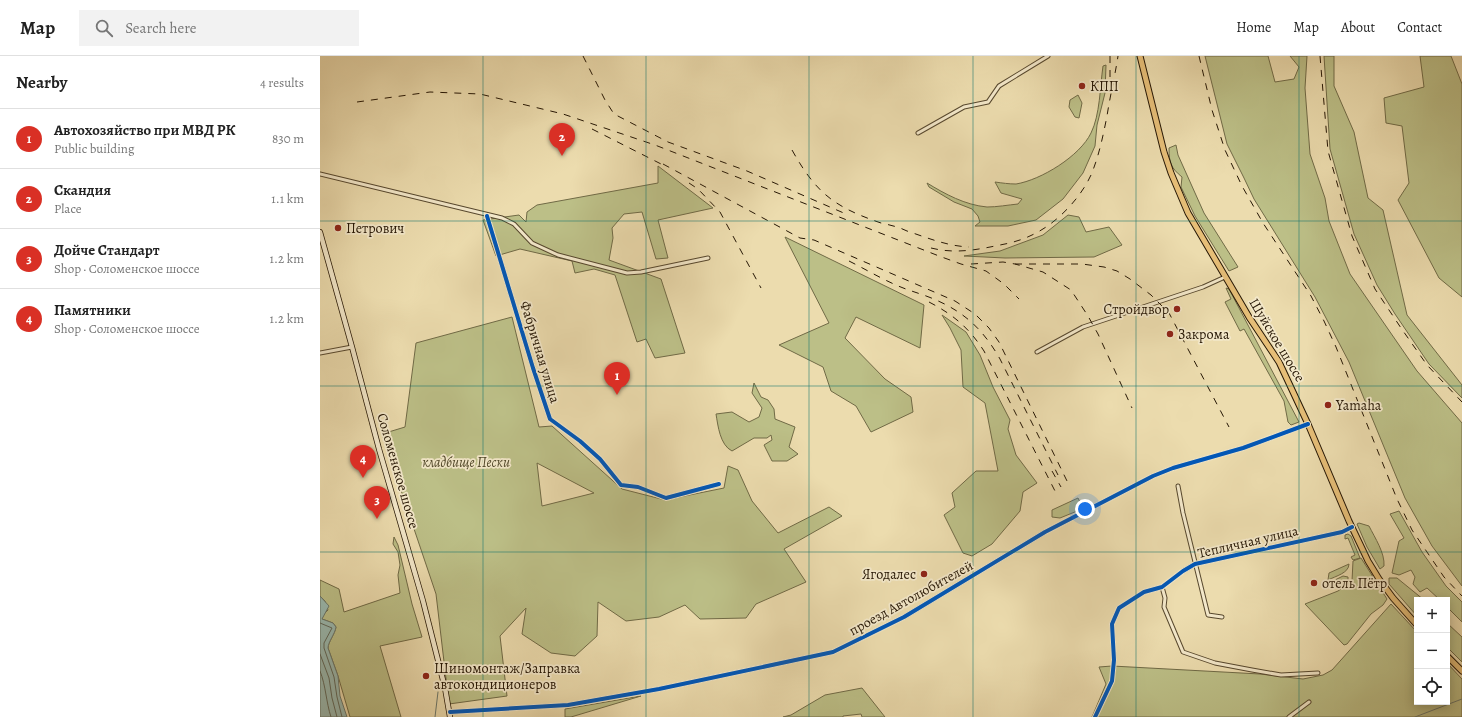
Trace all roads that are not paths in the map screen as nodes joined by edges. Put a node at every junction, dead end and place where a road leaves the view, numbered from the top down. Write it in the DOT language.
graph roads {
  1 [pos="1048,56"];
  2 [pos="1140,56"];
  3 [pos="918,133"];
  4 [pos="320,174"];
  5 [pos="487,216"];
  6 [pos="320,232"];
  7 [pos="708,258"];
  8 [pos="1225,276"];
  9 [pos="352,346"];
  10 [pos="1037,352"];
  11 [pos="320,353"];
  12 [pos="1308,424"];
  13 [pos="719,484"];
  14 [pos="1178,486"];
  15 [pos="1352,527"];
  16 [pos="1195,564"];
  17 [pos="1162,587"];
  18 [pos="1222,617"];
  19 [pos="1414,622"];
  20 [pos="1450,659"];
  21 [pos="1462,672"];
  22 [pos="1318,673"];
  23 [pos="1309,702"];
  24 [pos="450,715"];
  25 [pos="1095,717"];
  26 [pos="1289,717"];
  1 -- 3 [label="street"];
  2 -- 8 [label="main road, Шуйское шоссе"];
  4 -- 5 [label="street"];
  5 -- 7 [label="street"];
  5 -- 13 [label="street, Фабричная улица"];
  6 -- 9 [label="main road, Соломенское шоссе"];
  8 -- 10 [label="street"];
  8 -- 12 [label="main road, Шуйское шоссе"];
  9 -- 11 [label="street"];
  9 -- 24 [label="main road, Соломенское шоссе"];
  12 -- 15 [label="main road, Шуйское шоссе"];
  12 -- 24 [label="street, проезд Автолюбителей"];
  14 -- 16 [label="street"];
  15 -- 16 [label="street, Тепличная улица"];
  15 -- 19 [label="main road, Шуйское шоссе"];
  16 -- 17 [label="street, Тепличная улица"];
  16 -- 18 [label="street"];
  17 -- 22 [label="street"];
  17 -- 25 [label="street, Тепличная улица"];
  20 -- 21 [label="main road"];
  23 -- 26 [label="street"];
}
